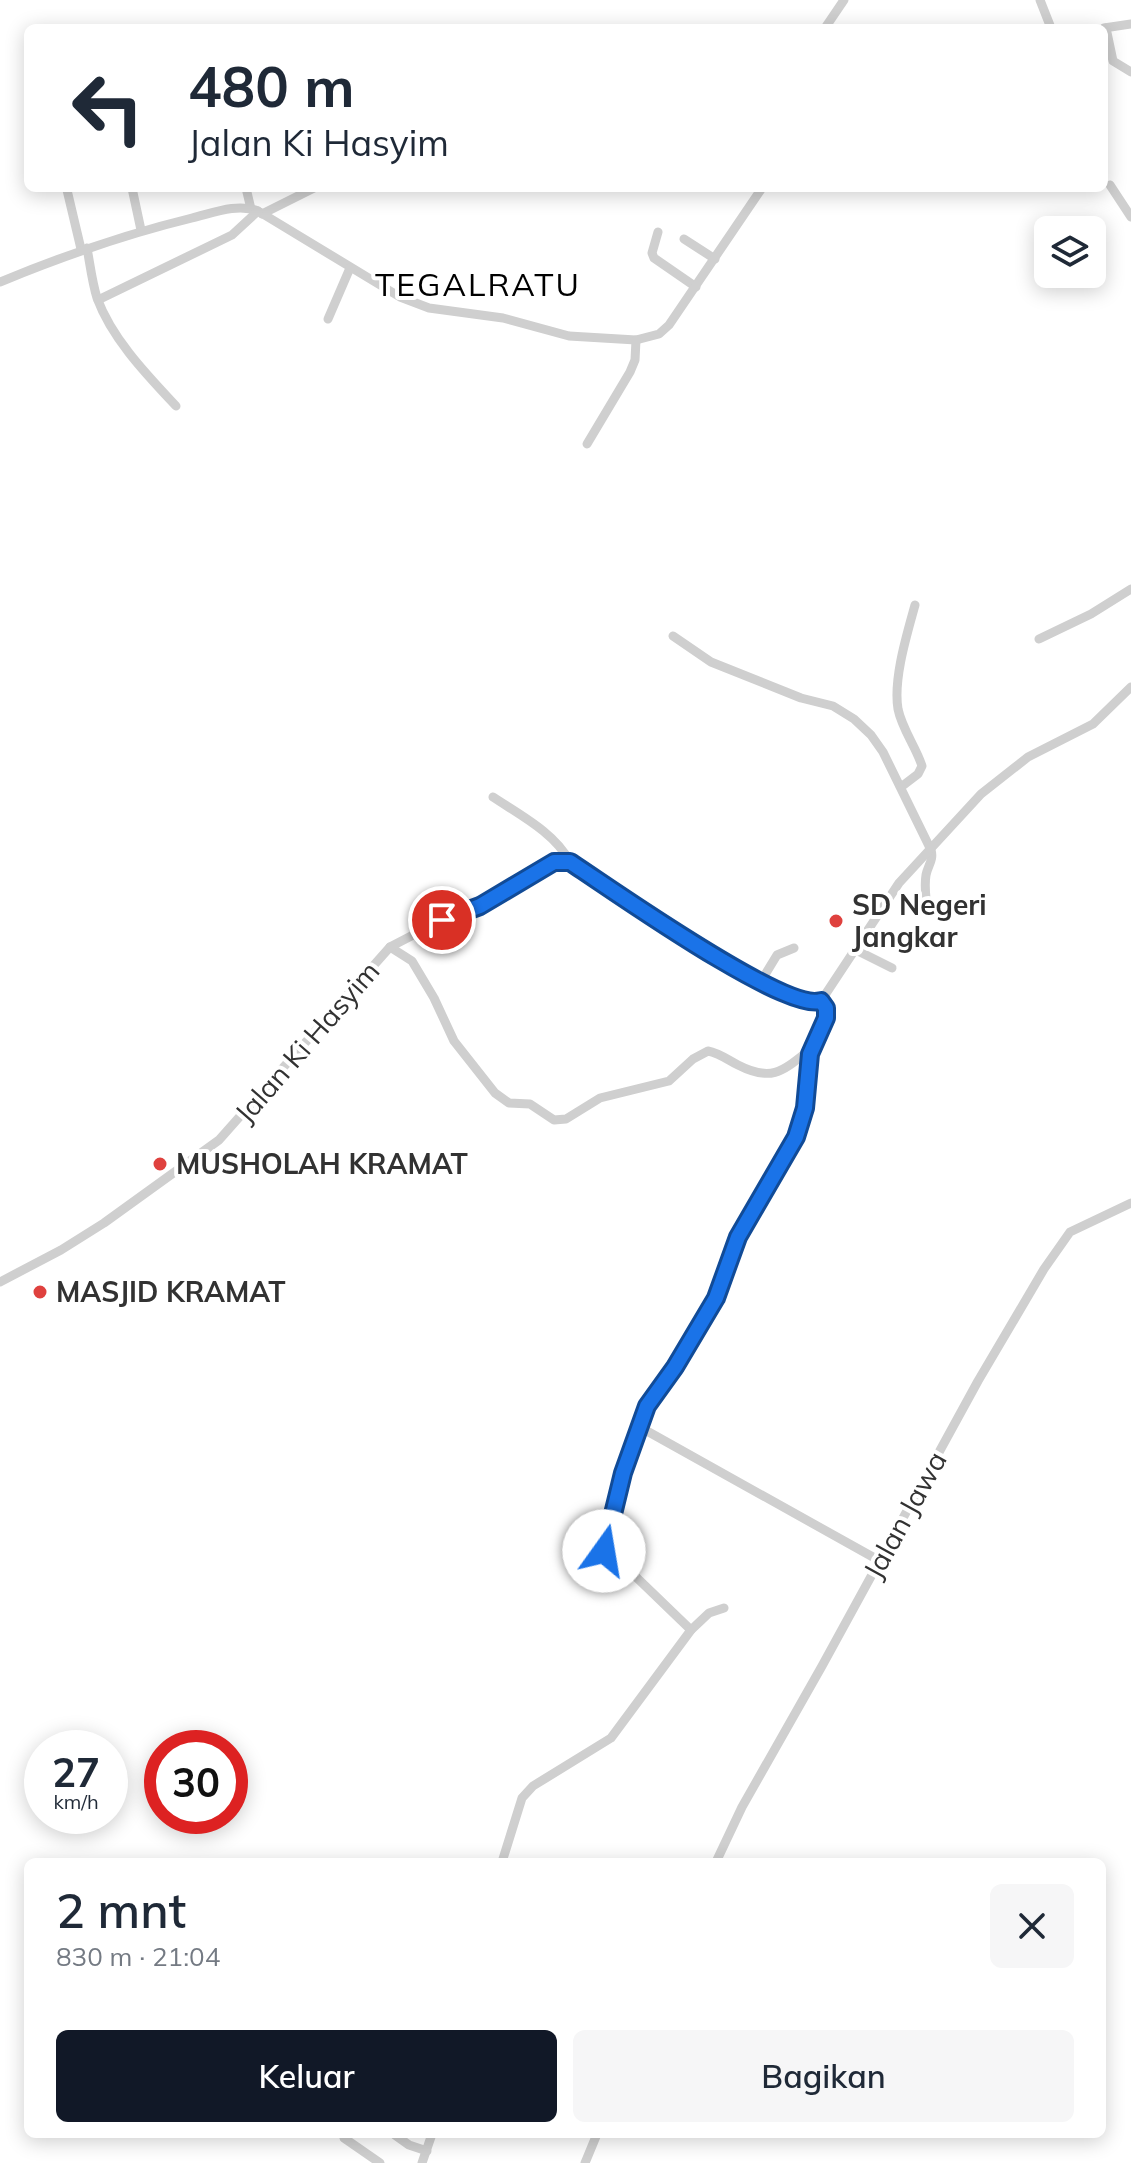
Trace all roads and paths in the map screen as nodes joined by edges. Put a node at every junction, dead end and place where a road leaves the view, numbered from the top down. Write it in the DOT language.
graph roads {
  1 [pos="1040,0"];
  2 [pos="842,1"];
  3 [pos="828,24"];
  4 [pos="1049,24"];
  5 [pos="1131,24"];
  6 [pos="1108,28"];
  7 [pos="1108,40"];
  8 [pos="1131,72"];
  9 [pos="1110,185"];
  10 [pos="68,192"];
  11 [pos="133,192"];
  12 [pos="248,192"];
  13 [pos="304,192"];
  14 [pos="759,192"];
  15 [pos="257,211"];
  16 [pos="1130,213"];
  17 [pos="141,230"];
  18 [pos="658,232"];
  19 [pos="684,239"];
  20 [pos="84,248"];
  21 [pos="715,259"];
  22 [pos="350,268"];
  23 [pos="0,282"];
  24 [pos="696,287"];
  25 [pos="98,300"];
  26 [pos="328,319"];
  27 [pos="636,340"];
  28 [pos="176,406"];
  29 [pos="587,444"];
  30 [pos="1128,590"];
  31 [pos="1130,603"];
  32 [pos="915,605"];
  33 [pos="673,636"];
  34 [pos="1039,639"];
  35 [pos="1131,687"];
  36 [pos="901,787"];
  37 [pos="493,797"];
  38 [pos="931,850"];
  39 [pos="570,862"];
  40 [pos="927,909"];
  41 [pos="390,947"];
  42 [pos="794,948"];
  43 [pos="856,950"];
  44 [pos="892,968"];
  45 [pos="760,983"];
  46 [pos="821,1001"];
  47 [pos="813,1047"];
  48 [pos="1131,1203"];
  49 [pos="0,1282"];
  50 [pos="638,1426"];
  51 [pos="880,1561"];
  52 [pos="724,1608"];
  53 [pos="691,1630"];
  54 [pos="503,1858"];
  55 [pos="718,1858"];
  56 [pos="344,2138"];
  57 [pos="399,2138"];
  58 [pos="431,2138"];
  59 [pos="595,2138"];
  60 [pos="427,2151"];
  61 [pos="380,2163"];
  62 [pos="422,2163"];
  63 [pos="585,2163"];
  1 -- 4 [label="street"];
  2 -- 3 [label="street"];
  5 -- 6 [label="street"];
  7 -- 8 [label="street"];
  9 -- 16 [label="street"];
  10 -- 20 [label="street"];
  11 -- 17 [label="street"];
  12 -- 15 [label="street"];
  13 -- 15 [label="street"];
  14 -- 21 [label="street"];
  15 -- 17 [label="street"];
  15 -- 22 [label="street"];
  15 -- 25 [label="street"];
  17 -- 20 [label="street"];
  18 -- 24 [label="street"];
  19 -- 21 [label="street"];
  20 -- 23 [label="street"];
  20 -- 25 [label="street"];
  21 -- 24 [label="street"];
  22 -- 26 [label="street"];
  22 -- 27 [label="street"];
  24 -- 27 [label="street"];
  25 -- 28 [label="street"];
  27 -- 29 [label="street"];
  30 -- 31 [label="street"];
  30 -- 34 [label="street"];
  32 -- 36 [label="street"];
  33 -- 36 [label="street"];
  35 -- 38 [label="street"];
  36 -- 38 [label="street"];
  37 -- 39 [label="street"];
  38 -- 40 [label="street"];
  38 -- 43 [label="street"];
  39 -- 41 [label="street, Jalan Ki Hasyim"];
  39 -- 45 [label="street"];
  41 -- 47 [label="street"];
  41 -- 49 [label="street, Jalan Ki Hasyim"];
  42 -- 45 [label="street"];
  43 -- 44 [label="street"];
  43 -- 46 [label="street"];
  45 -- 46 [label="street"];
  46 -- 47 [label="street"];
  47 -- 50 [label="street"];
  48 -- 51 [label="street, Jalan Jawa"];
  50 -- 51 [label="street"];
  50 -- 53 [label="street"];
  51 -- 55 [label="street, Jalan Jawa"];
  52 -- 53 [label="street"];
  53 -- 54 [label="street"];
  56 -- 61 [label="street"];
  57 -- 60 [label="street"];
  58 -- 60 [label="street"];
  59 -- 63 [label="street"];
  60 -- 62 [label="street"];
}
